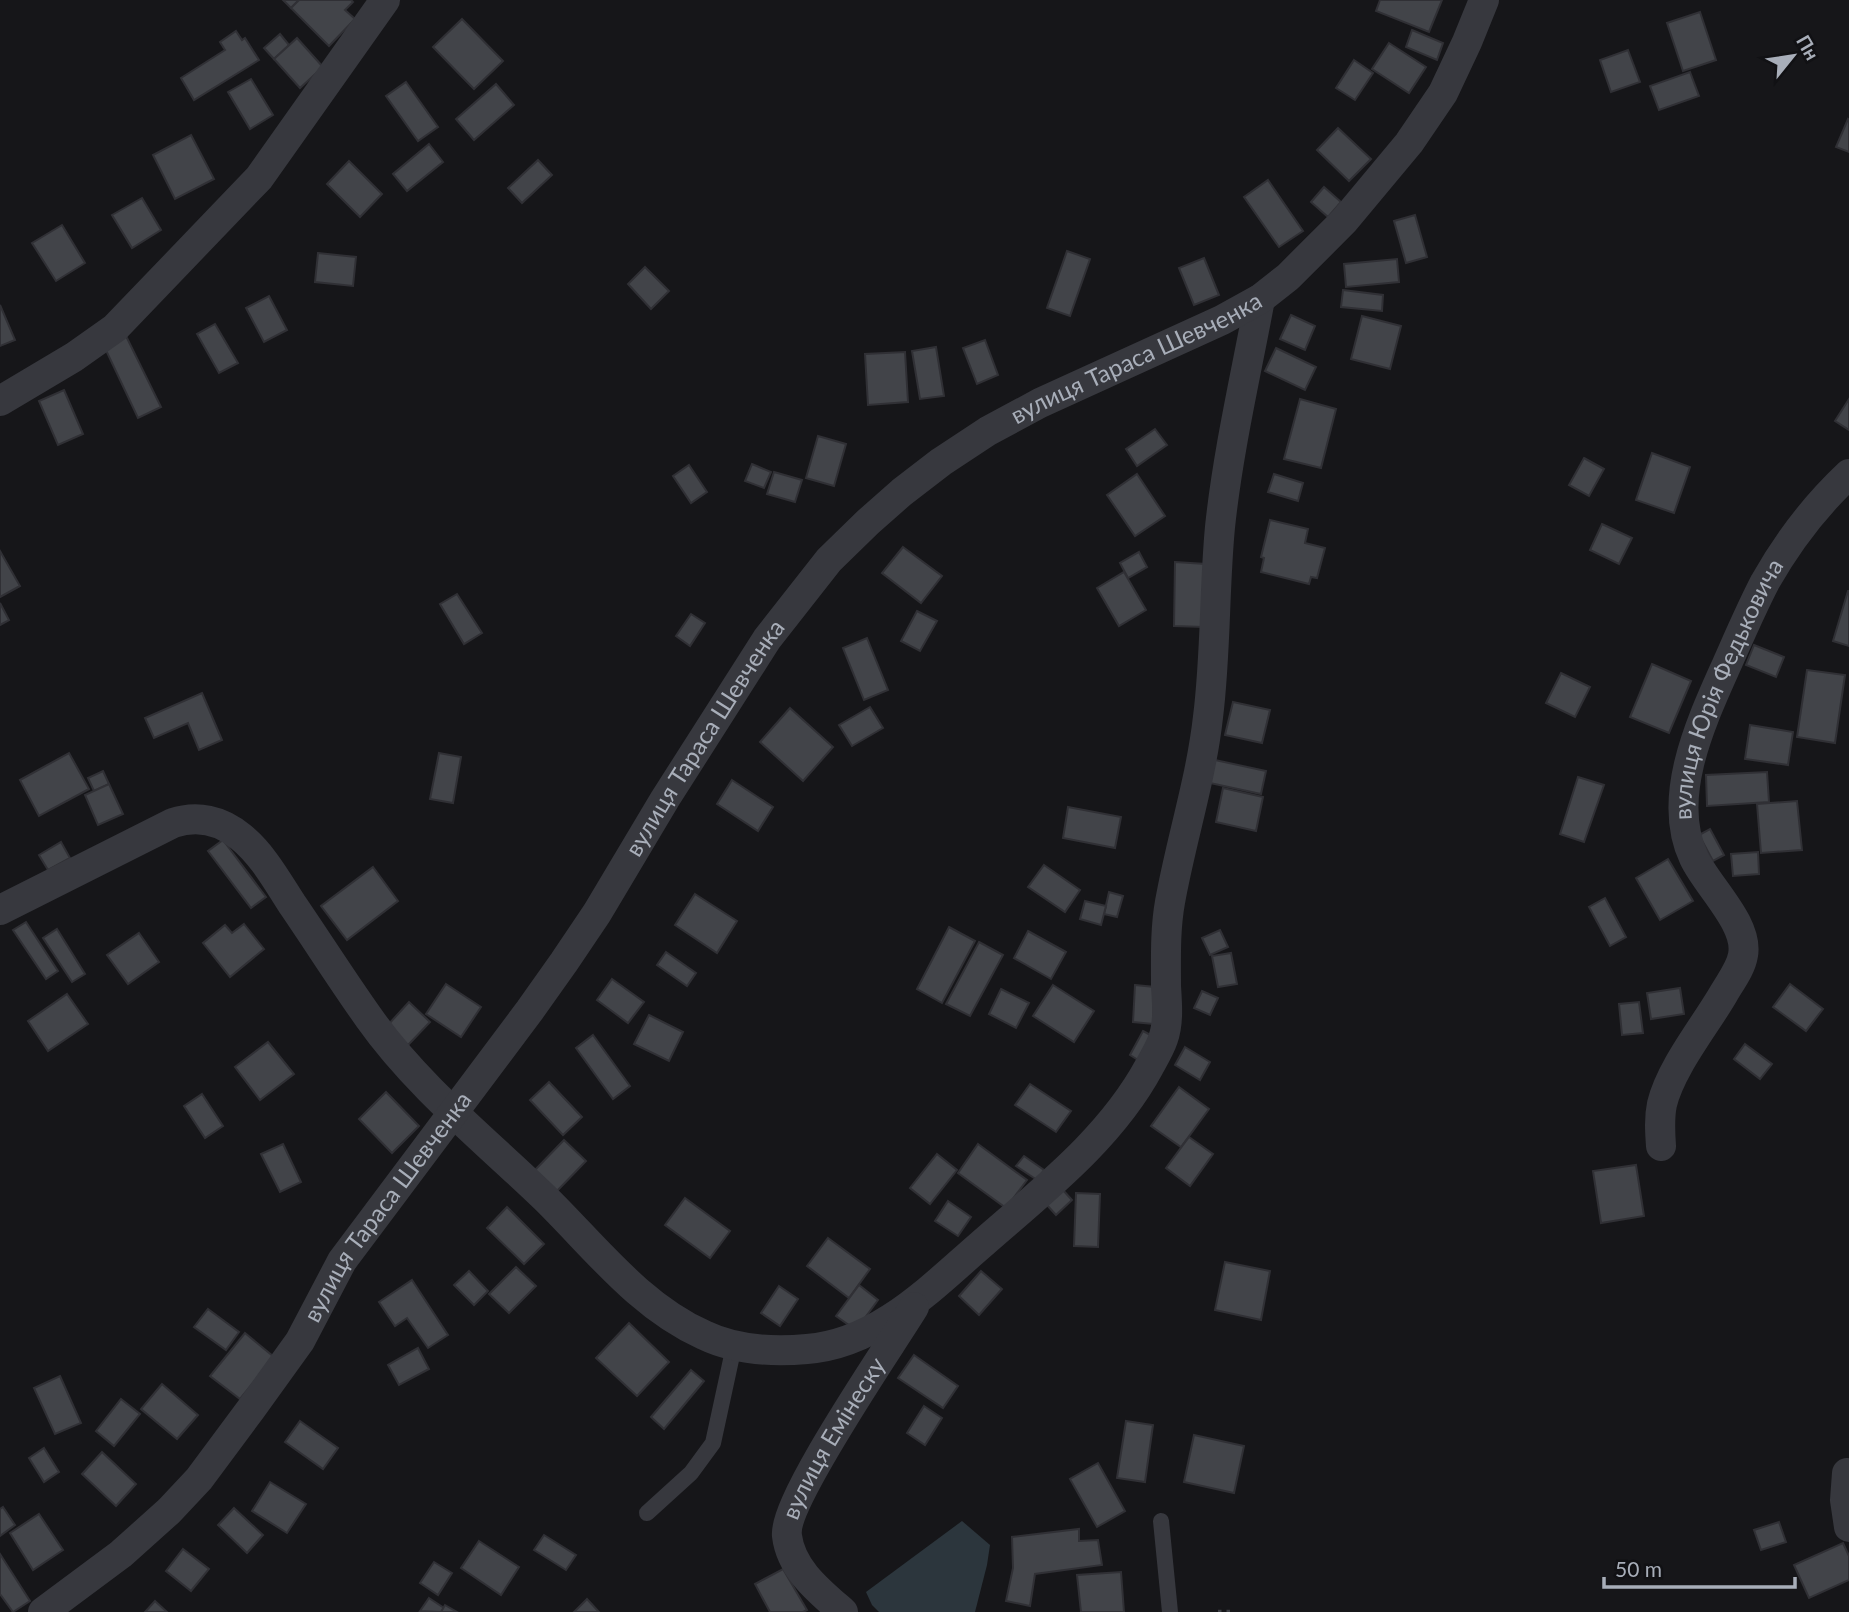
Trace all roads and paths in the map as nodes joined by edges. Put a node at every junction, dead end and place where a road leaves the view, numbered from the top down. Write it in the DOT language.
graph roads {
  1 [pos="385,0"];
  2 [pos="1484,0"];
  3 [pos="1259,299"];
  4 [pos="0,401"];
  5 [pos="1849,474"];
  6 [pos="0,910"];
  7 [pos="453,1111"];
  8 [pos="1661,1146"];
  9 [pos="920,1298"];
  10 [pos="734,1346"];
  11 [pos="1847,1473"];
  12 [pos="647,1513"];
  13 [pos="1161,1521"];
  14 [pos="1849,1527"];
  15 [pos="43,1612"];
  16 [pos="843,1612"];
  17 [pos="1170,1612"];
  18 [pos="1218,1612"];
  19 [pos="1232,1612"];
  1 -- 4 [label="street"];
  2 -- 3 [label="street, вулиця Тараса Шевченка"];
  3 -- 7 [label="street, вулиця Тараса Шевченка"];
  3 -- 9 [label="street"];
  5 -- 8 [label="street, вулиця Юрія Федьковича"];
  6 -- 7 [label="street"];
  7 -- 10 [label="street"];
  7 -- 15 [label="street, вулиця Тараса Шевченка"];
  9 -- 10 [label="street"];
  9 -- 16 [label="street, вулиця Емінеску"];
  10 -- 12 [label="lane"];
  11 -- 14 [label="street"];
  13 -- 17 [label="lane"];
  18 -- 19 [label="path"];
}
